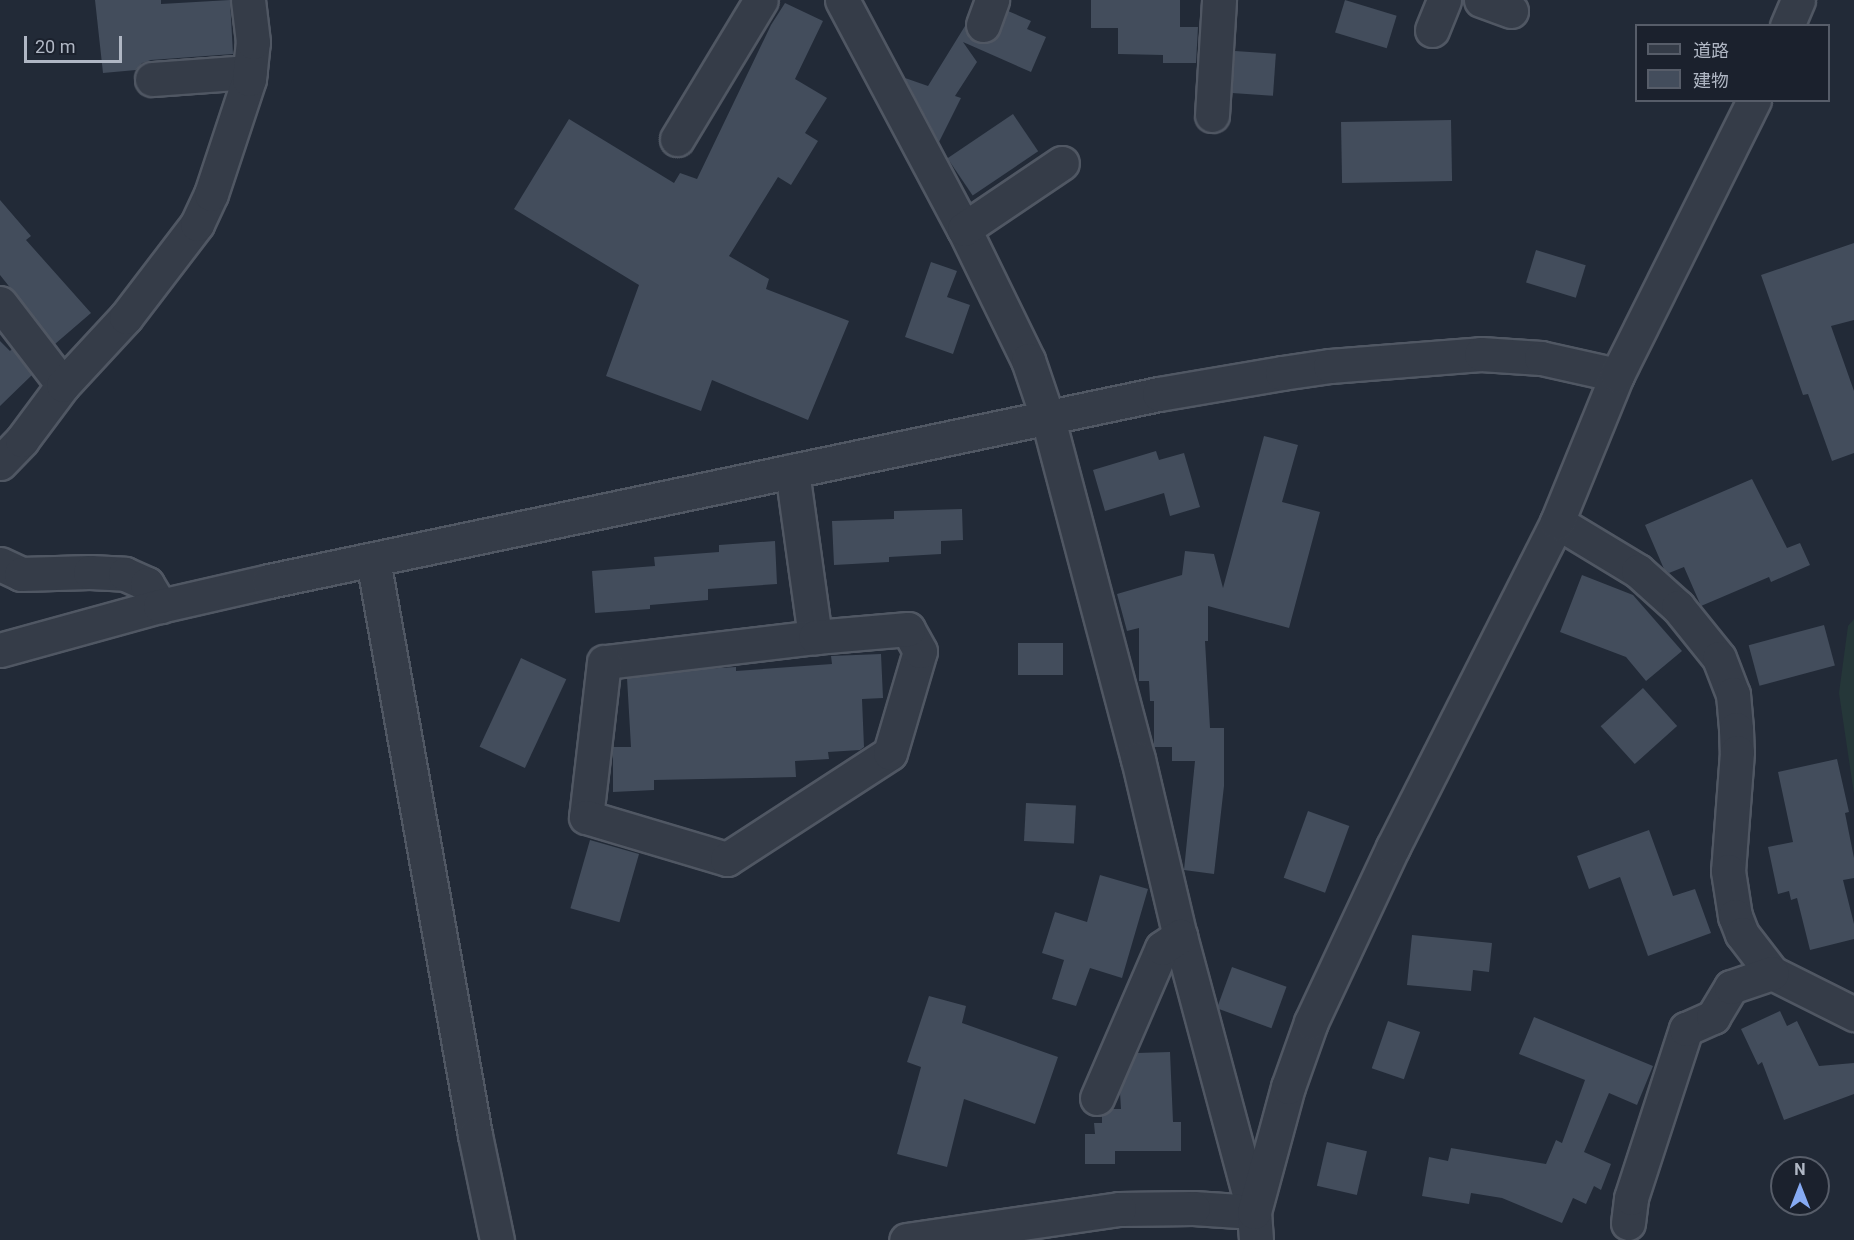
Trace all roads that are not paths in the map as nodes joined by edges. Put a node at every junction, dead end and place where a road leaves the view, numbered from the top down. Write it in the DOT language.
graph roads {
  1 [pos="248,0"];
  2 [pos="761,0"];
  3 [pos="842,0"];
  4 [pos="1219,0"];
  5 [pos="1444,0"];
  6 [pos="1798,0"];
  7 [pos="1788,24"];
  8 [pos="1432,30"];
  9 [pos="250,72"];
  10 [pos="152,79"];
  11 [pos="1753,102"];
  12 [pos="1212,116"];
  13 [pos="677,139"];
  14 [pos="1062,163"];
  15 [pos="964,229"];
  16 [pos="0,303"];
  17 [pos="1617,375"];
  18 [pos="63,385"];
  19 [pos="1048,418"];
  20 [pos="0,463"];
  21 [pos="792,471"];
  22 [pos="1557,522"];
  23 [pos="373,560"];
  24 [pos="0,564"];
  25 [pos="160,606"];
  26 [pos="815,638"];
  27 [pos="0,650"];
  28 [pos="1180,936"];
  29 [pos="1772,973"];
  30 [pos="1854,1014"];
  31 [pos="1097,1098"];
  32 [pos="1630,1210"];
  33 [pos="1255,1226"];
  34 [pos="497,1240"];
  35 [pos="906,1240"];
  1 -- 9 [label="street"];
  2 -- 13 [label="street"];
  3 -- 15 [label="street"];
  4 -- 12 [label="street"];
  5 -- 8 [label="street"];
  6 -- 7 [label="street"];
  9 -- 10 [label="street"];
  9 -- 18 [label="street"];
  11 -- 17 [label="street"];
  14 -- 15 [label="street"];
  15 -- 19 [label="street"];
  16 -- 18 [label="street"];
  17 -- 19 [label="street"];
  17 -- 22 [label="street"];
  18 -- 20 [label="street"];
  19 -- 21 [label="street"];
  19 -- 28 [label="street"];
  21 -- 23 [label="street"];
  21 -- 26 [label="street"];
  22 -- 29 [label="street"];
  22 -- 33 [label="street"];
  23 -- 25 [label="street"];
  23 -- 34 [label="street"];
  24 -- 25 [label="street"];
  25 -- 27 [label="street"];
  26 -- 26 [label="street"];
  28 -- 31 [label="street"];
  28 -- 33 [label="street"];
  29 -- 30 [label="street"];
  29 -- 32 [label="street"];
  33 -- 35 [label="street"];
}
